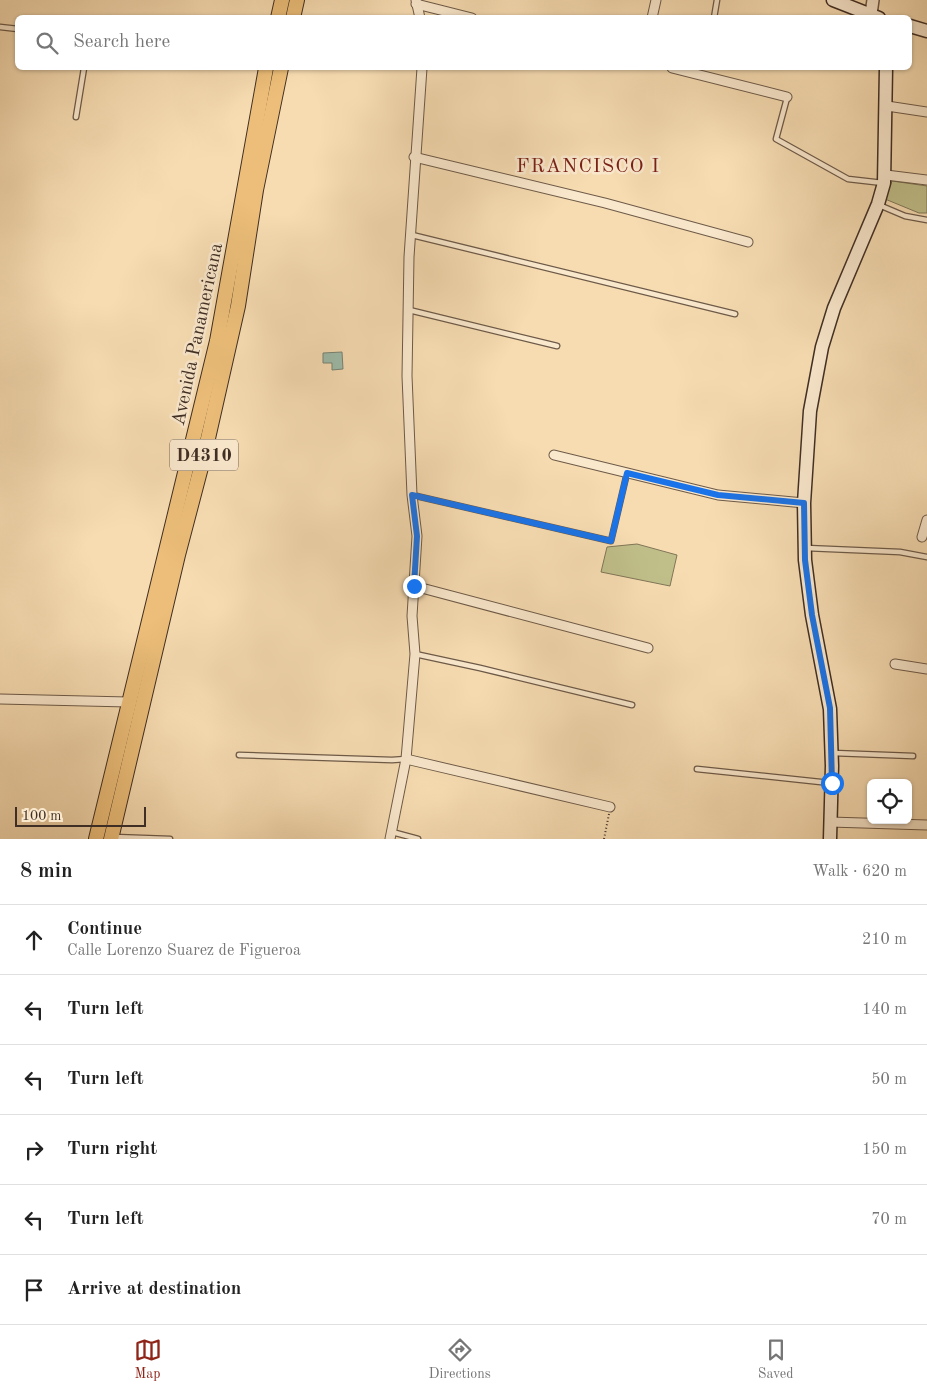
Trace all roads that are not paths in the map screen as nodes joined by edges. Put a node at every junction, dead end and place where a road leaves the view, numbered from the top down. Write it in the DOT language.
graph roads {
  1 [pos="282,0"];
  2 [pos="297,0"];
  3 [pos="656,0"];
  4 [pos="717,0"];
  5 [pos="833,0"];
  6 [pos="872,0"];
  7 [pos="416,2"];
  8 [pos="279,15"];
  9 [pos="294,15"];
  10 [pos="419,15"];
  11 [pos="462,15"];
  12 [pos="653,15"];
  13 [pos="714,15"];
  14 [pos="872,15"];
  15 [pos="875,15"];
  16 [pos="0,27"];
  17 [pos="912,27"];
  18 [pos="15,29"];
  19 [pos="927,31"];
  20 [pos="84,70"];
  21 [pos="266,70"];
  22 [pos="280,70"];
  23 [pos="422,70"];
  24 [pos="680,70"];
  25 [pos="886,70"];
  26 [pos="269,94"];
  27 [pos="787,98"];
  28 [pos="887,106"];
  29 [pos="927,112"];
  30 [pos="76,117"];
  31 [pos="414,156"];
  32 [pos="885,179"];
  33 [pos="927,180"];
  34 [pos="878,204"];
  35 [pos="927,220"];
  36 [pos="412,235"];
  37 [pos="748,242"];
  38 [pos="241,247"];
  39 [pos="409,310"];
  40 [pos="735,314"];
  41 [pos="557,346"];
  42 [pos="190,453"];
  43 [pos="554,455"];
  44 [pos="204,456"];
  45 [pos="627,473"];
  46 [pos="412,495"];
  47 [pos="804,503"];
  48 [pos="927,520"];
  49 [pos="922,536"];
  50 [pos="804,548"];
  51 [pos="927,556"];
  52 [pos="414,586"];
  53 [pos="158,611"];
  54 [pos="648,648"];
  55 [pos="415,654"];
  56 [pos="895,664"];
  57 [pos="927,669"];
  58 [pos="0,699"];
  59 [pos="128,702"];
  60 [pos="632,705"];
  61 [pos="118,746"];
  62 [pos="132,750"];
  63 [pos="831,753"];
  64 [pos="239,755"];
  65 [pos="913,756"];
  66 [pos="406,759"];
  67 [pos="697,769"];
  68 [pos="832,783"];
  69 [pos="610,807"];
  70 [pos="830,822"];
  71 [pos="927,825"];
  72 [pos="96,836"];
  73 [pos="391,836"];
  74 [pos="111,838"];
  75 [pos="170,839"];
  76 [pos="418,839"];
  77 [pos="830,839"];
  1 -- 8 [label="main road"];
  2 -- 9 [label="main road"];
  3 -- 12 [label="street"];
  4 -- 13 [label="lane"];
  5 -- 14 [label="main road"];
  6 -- 15 [label="street"];
  7 -- 10 [label="street"];
  7 -- 11 [label="street"];
  16 -- 18 [label="lane"];
  17 -- 19 [label="main road"];
  20 -- 30 [label="lane"];
  21 -- 26 [label="main road, Avenida Panamericana / D4310"];
  22 -- 26 [label="main road, Avenida Panamericana / D4310"];
  23 -- 31 [label="street"];
  24 -- 27 [label="street"];
  25 -- 28 [label="main road"];
  26 -- 38 [label="main road, Avenida Panamericana / D4310"];
  27 -- 32 [label="lane"];
  28 -- 29 [label="street"];
  28 -- 32 [label="main road"];
  31 -- 36 [label="street"];
  31 -- 37 [label="street"];
  32 -- 33 [label="street"];
  32 -- 34 [label="main road"];
  34 -- 35 [label="lane"];
  34 -- 47 [label="main road"];
  36 -- 39 [label="street"];
  36 -- 40 [label="lane"];
  38 -- 42 [label="main road, Avenida Panamericana / D4310"];
  38 -- 44 [label="main road, Avenida Panamericana / D4310"];
  39 -- 41 [label="lane"];
  39 -- 46 [label="street"];
  42 -- 44 [label="main road"];
  42 -- 53 [label="main road, Avenida Panamericana / D4310"];
  43 -- 45 [label="street"];
  44 -- 53 [label="main road, Avenida Panamericana / D4310"];
  45 -- 46 [label="lane"];
  45 -- 47 [label="street"];
  46 -- 52 [label="street"];
  47 -- 50 [label="main road"];
  48 -- 49 [label="street"];
  50 -- 51 [label="lane"];
  50 -- 63 [label="main road"];
  52 -- 54 [label="street"];
  52 -- 55 [label="street"];
  53 -- 59 [label="main road, Avenida Panamericana / D4310"];
  53 -- 62 [label="main road, Avenida Panamericana / D4310"];
  55 -- 60 [label="lane"];
  55 -- 66 [label="street"];
  56 -- 57 [label="street"];
  58 -- 59 [label="street"];
  59 -- 61 [label="main road, Avenida Panamericana / D4310"];
  61 -- 62 [label="main road"];
  61 -- 72 [label="main road, Avenida Panamericana / D4310"];
  62 -- 74 [label="main road, Avenida Panamericana / D4310"];
  63 -- 65 [label="lane"];
  63 -- 68 [label="main road"];
  64 -- 66 [label="lane"];
  66 -- 69 [label="street"];
  66 -- 73 [label="street"];
  67 -- 68 [label="lane"];
  68 -- 70 [label="main road"];
  70 -- 71 [label="street"];
  70 -- 77 [label="main road"];
  72 -- 74 [label="lane"];
  73 -- 76 [label="lane"];
  74 -- 75 [label="lane"];
}
